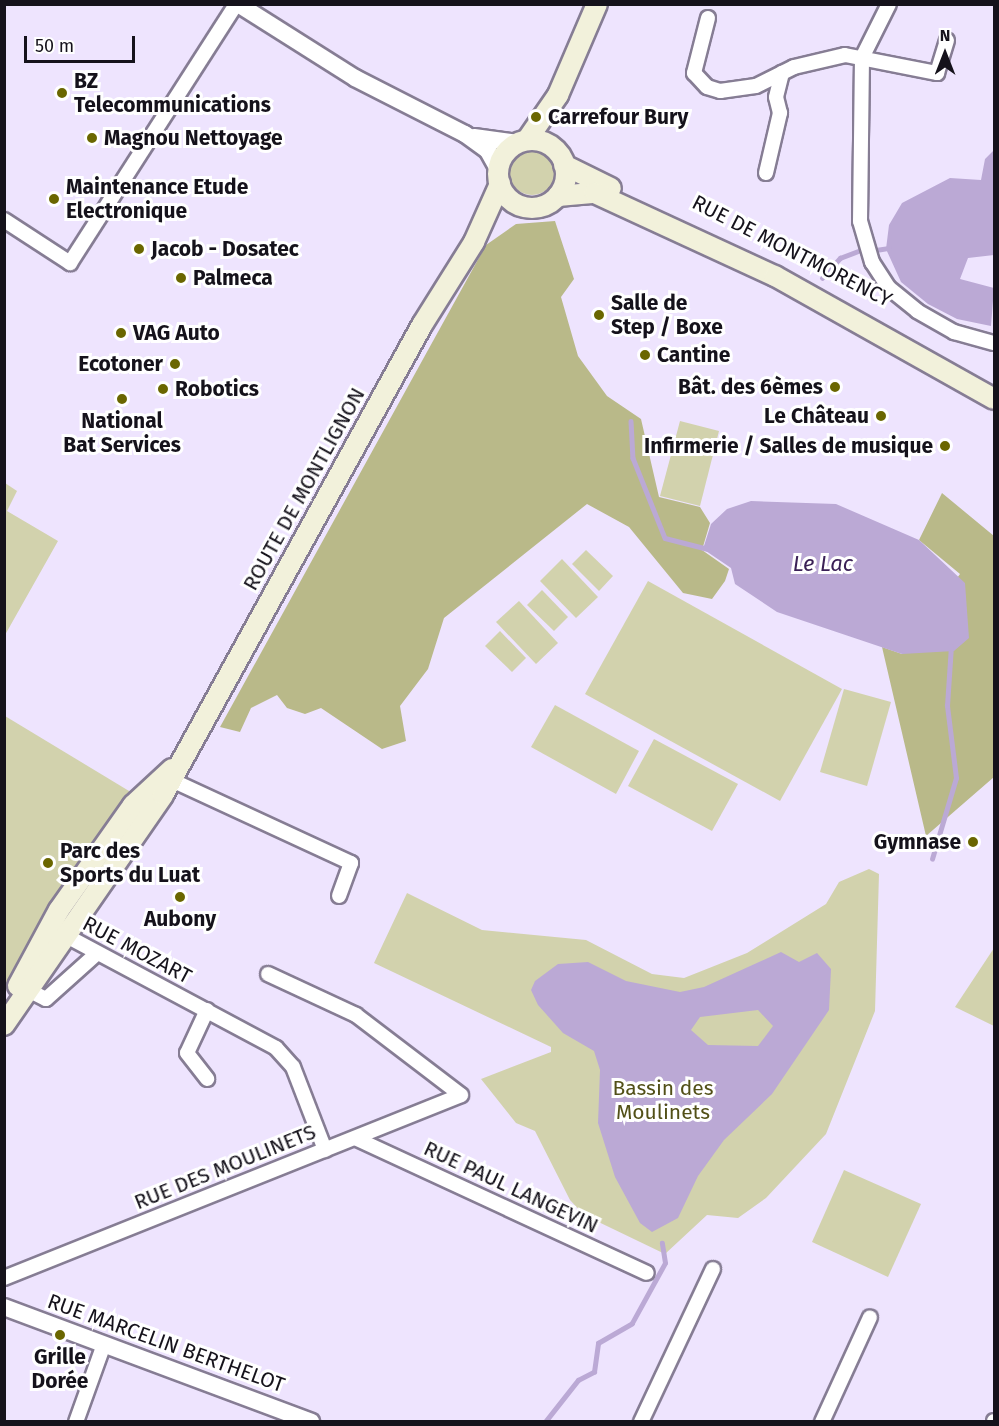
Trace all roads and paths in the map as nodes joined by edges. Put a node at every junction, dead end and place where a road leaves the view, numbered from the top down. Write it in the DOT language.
graph roads {
  1 [pos="237,4"];
  2 [pos="597,4"];
  3 [pos="889,4"];
  4 [pos="708,18"];
  5 [pos="947,40"];
  6 [pos="862,58"];
  7 [pos="782,73"];
  8 [pos="558,95"];
  9 [pos="465,134"];
  10 [pos="522,141"];
  11 [pos="561,158"];
  12 [pos="766,173"];
  13 [pos="499,177"];
  14 [pos="558,196"];
  15 [pos="524,207"];
  16 [pos="4,220"];
  17 [pos="474,242"];
  18 [pos="994,344"];
  19 [pos="994,387"];
  20 [pos="994,399"];
  21 [pos="167,778"];
  22 [pos="339,896"];
  23 [pos="57,930"];
  24 [pos="95,955"];
  25 [pos="268,974"];
  26 [pos="28,990"];
  27 [pos="207,1010"];
  28 [pos="4,1020"];
  29 [pos="4,1025"];
  30 [pos="207,1079"];
  31 [pos="357,1139"];
  32 [pos="325,1150"];
  33 [pos="713,1269"];
  34 [pos="647,1273"];
  35 [pos="4,1278"];
  36 [pos="4,1307"];
  37 [pos="870,1317"];
  38 [pos="103,1347"];
  39 [pos="281,1416"];
  40 [pos="76,1422"];
  41 [pos="311,1422"];
  42 [pos="641,1422"];
  43 [pos="822,1422"];
  1 -- 9 [label="street"];
  1 -- 16 [label="street"];
  2 -- 8 [label="main road"];
  3 -- 6 [label="street"];
  4 -- 7 [label="street"];
  5 -- 6 [label="street"];
  6 -- 7 [label="street"];
  6 -- 18 [label="street"];
  7 -- 12 [label="street"];
  8 -- 10 [label="main road"];
  8 -- 11 [label="main road"];
  9 -- 10 [label="street"];
  9 -- 13 [label="street"];
  10 -- 11 [label="main road"];
  10 -- 13 [label="main road"];
  11 -- 14 [label="main road"];
  11 -- 19 [label="main road, RUE DE MONTMORENCY"];
  13 -- 15 [label="main road"];
  13 -- 17 [label="main road, ROUTE DE MONTLIGNON"];
  14 -- 15 [label="main road"];
  14 -- 20 [label="main road"];
  15 -- 17 [label="main road, ROUTE DE MONTLIGNON"];
  17 -- 21 [label="main road, ROUTE DE MONTLIGNON"];
  21 -- 22 [label="street"];
  21 -- 23 [label="main road, ROUTE DE MONTLIGNON"];
  23 -- 24 [label="street, RUE MOZART"];
  23 -- 26 [label="main road, ROUTE DE MONTLIGNON"];
  23 -- 28 [label="main road, ROUTE DE MONTLIGNON"];
  24 -- 26 [label="street"];
  24 -- 27 [label="street, RUE MOZART"];
  25 -- 31 [label="street, RUE DES MOULINETS"];
  26 -- 29 [label="main road, ROUTE DE MONTLIGNON"];
  27 -- 30 [label="street, RUE MOZART"];
  27 -- 32 [label="street, RUE MOZART"];
  31 -- 32 [label="street, RUE DES MOULINETS"];
  31 -- 34 [label="street, RUE PAUL LANGEVIN"];
  32 -- 35 [label="street, RUE DES MOULINETS"];
  33 -- 42 [label="street"];
  36 -- 38 [label="street, RUE MARCELIN BERTHELOT"];
  37 -- 43 [label="street"];
  38 -- 39 [label="street, RUE MARCELIN BERTHELOT"];
  38 -- 40 [label="street"];
  39 -- 41 [label="street, RUE MARCELIN BERTHELOT"];
}
